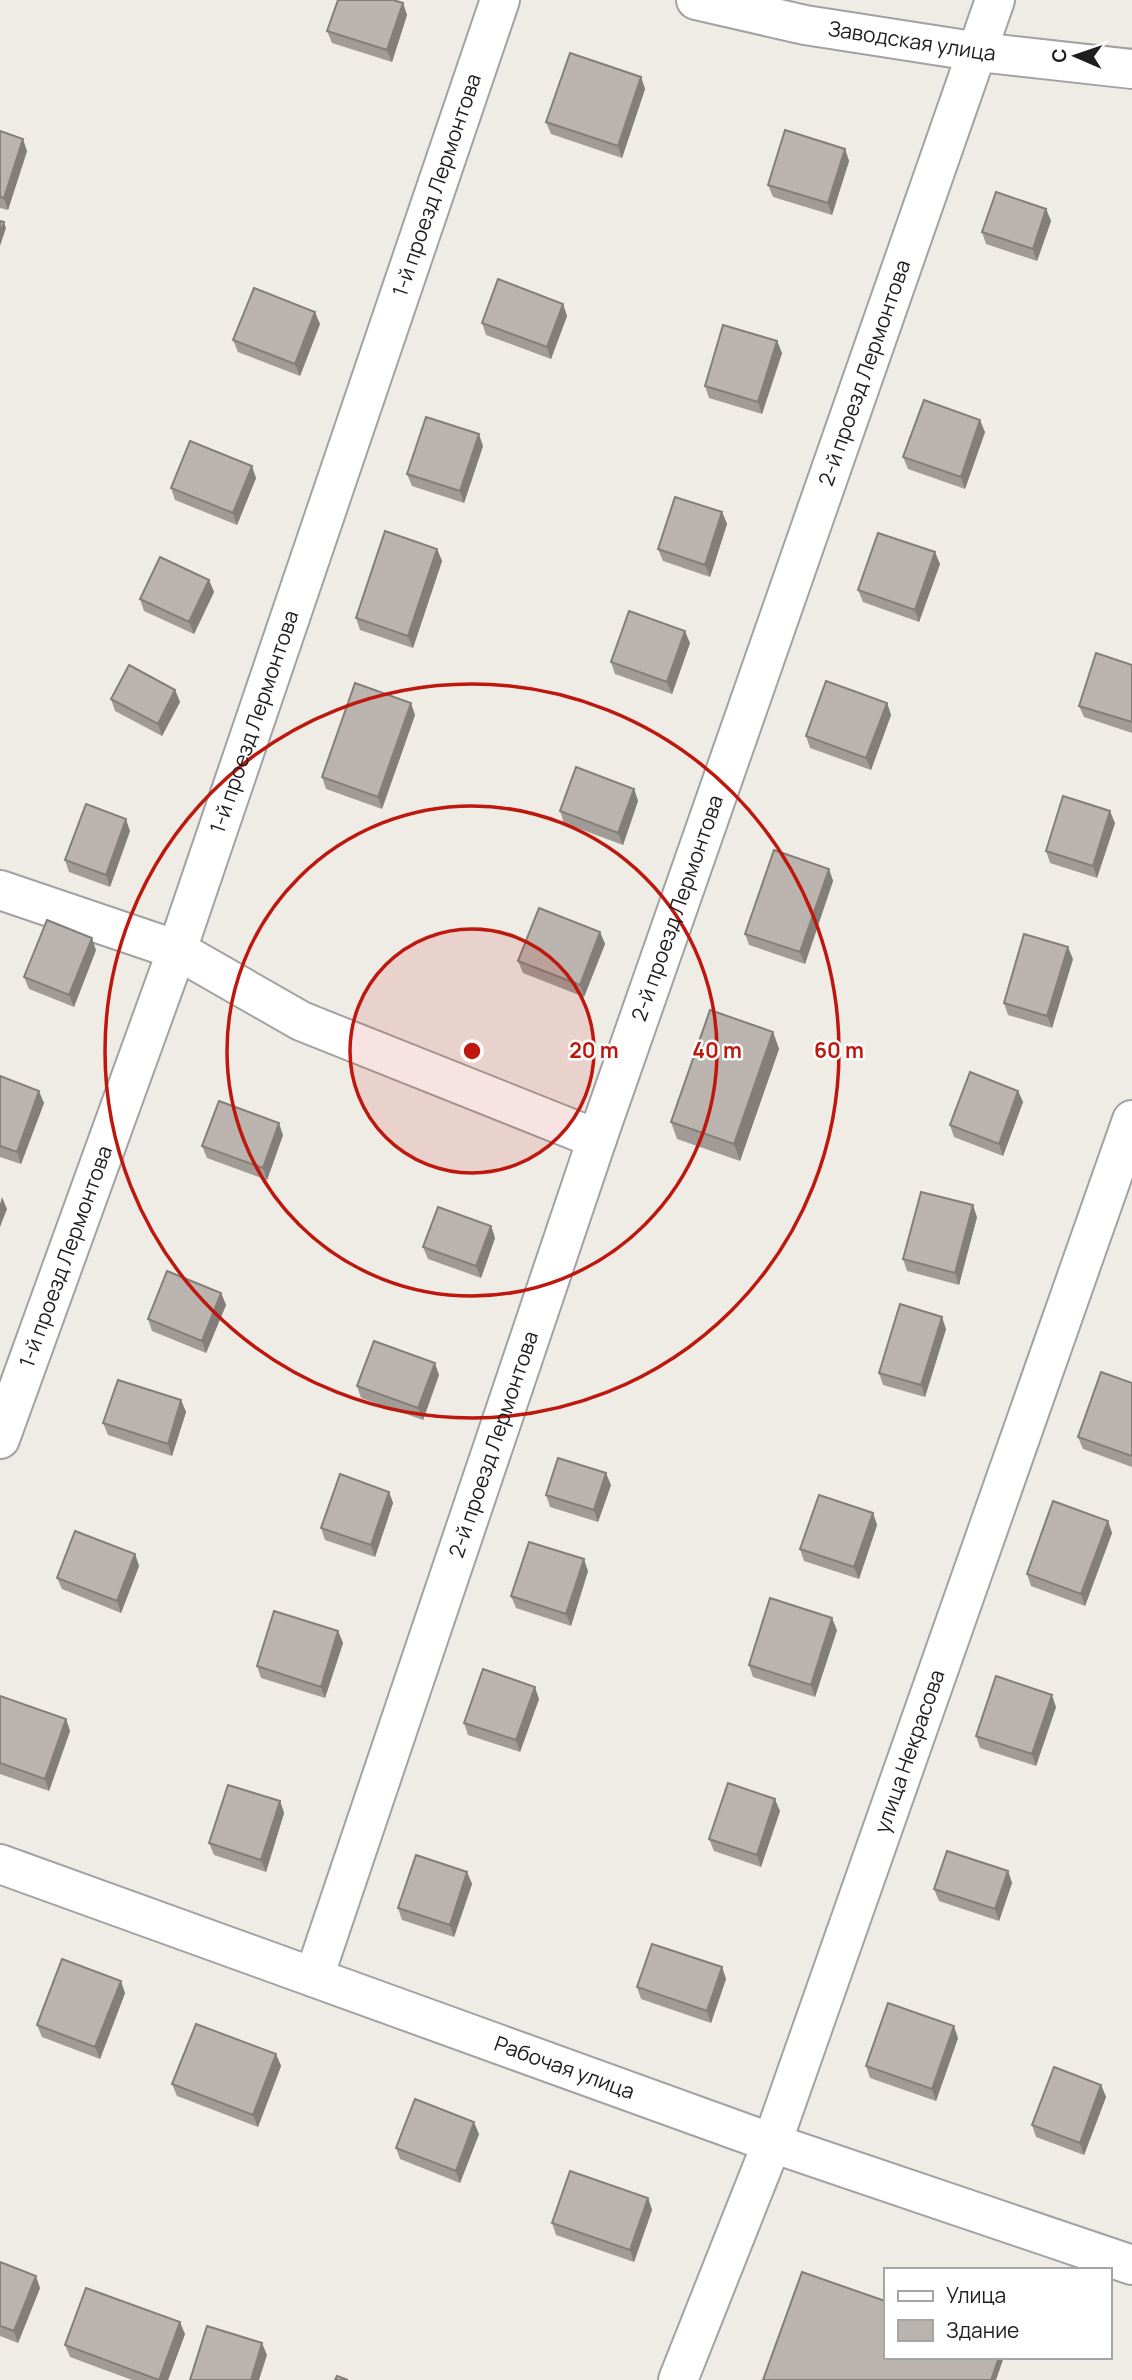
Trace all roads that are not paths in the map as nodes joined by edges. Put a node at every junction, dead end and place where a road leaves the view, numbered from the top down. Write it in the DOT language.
graph roads {
  1 [pos="500,0"];
  2 [pos="696,0"];
  3 [pos="995,0"];
  4 [pos="979,51"];
  5 [pos="1132,69"];
  6 [pos="0,890"];
  7 [pos="177,950"];
  8 [pos="1132,1120"];
  9 [pos="597,1139"];
  10 [pos="0,1438"];
  11 [pos="0,1864"];
  12 [pos="314,1977"];
  13 [pos="772,2143"];
  14 [pos="1132,2265"];
  15 [pos="678,2380"];
  1 -- 7 [label="street, 1-й проезд Лермонтова"];
  2 -- 4 [label="street, Заводская улица"];
  3 -- 4 [label="street, 2-й проезд Лермонтова"];
  4 -- 5 [label="street, Заводская улица"];
  4 -- 9 [label="street, 2-й проезд Лермонтова"];
  6 -- 7 [label="street"];
  7 -- 9 [label="street"];
  7 -- 10 [label="street, 1-й проезд Лермонтова"];
  8 -- 13 [label="street, улица Некрасова"];
  9 -- 12 [label="street, 2-й проезд Лермонтова"];
  11 -- 12 [label="street, Рабочая улица"];
  12 -- 13 [label="street, Рабочая улица"];
  13 -- 14 [label="street, Рабочая улица"];
  13 -- 15 [label="street, улица Некрасова"];
}
